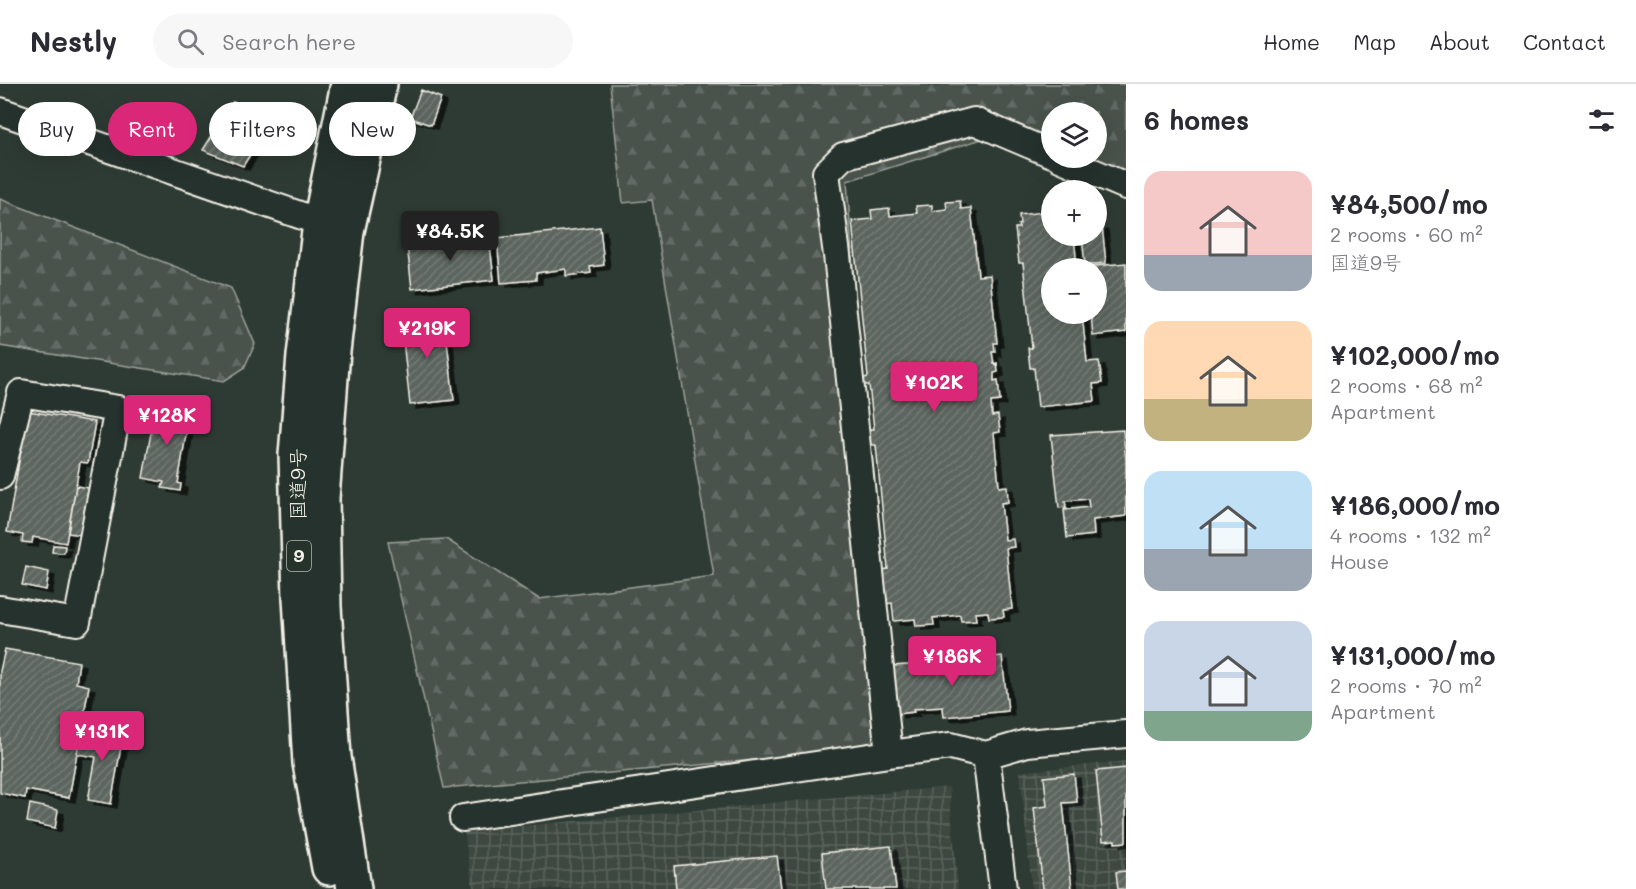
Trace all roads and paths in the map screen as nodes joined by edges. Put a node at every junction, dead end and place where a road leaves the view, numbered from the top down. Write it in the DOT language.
graph roads {
  1 [pos="348,84"];
  2 [pos="380,84"];
  3 [pos="0,111"];
  4 [pos="1041,149"];
  5 [pos="1084,168"];
  6 [pos="1126,186"];
  7 [pos="334,227"];
  8 [pos="0,476"];
  9 [pos="0,609"];
  10 [pos="1126,734"];
  11 [pos="889,754"];
  12 [pos="986,755"];
  13 [pos="463,818"];
  14 [pos="332,889"];
  15 [pos="354,889"];
  16 [pos="1003,889"];
  1 -- 7 [label="highway, 9"];
  2 -- 7 [label="highway, 9"];
  3 -- 7 [label="street"];
  4 -- 11 [label="street"];
  5 -- 6 [label="street"];
  7 -- 14 [label="highway, 国道9号 / 9"];
  7 -- 15 [label="highway, 国道9号 / 9"];
  8 -- 9 [label="street"];
  10 -- 12 [label="street"];
  11 -- 12 [label="street"];
  11 -- 13 [label="street"];
  12 -- 16 [label="street"];
}
